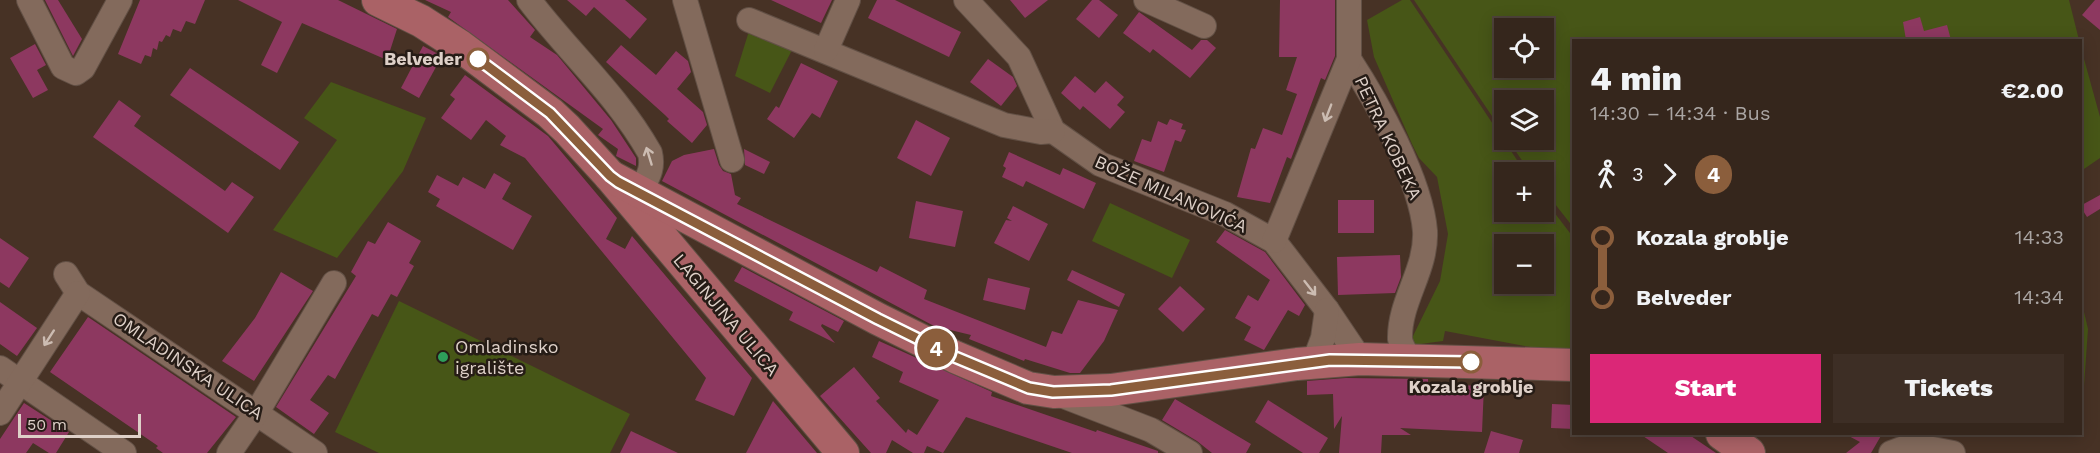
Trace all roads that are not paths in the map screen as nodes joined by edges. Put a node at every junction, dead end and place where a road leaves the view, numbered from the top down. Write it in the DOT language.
graph roads {
  1 [pos="29,0"];
  2 [pos="120,0"];
  3 [pos="378,0"];
  4 [pos="529,0"];
  5 [pos="685,0"];
  6 [pos="848,0"];
  7 [pos="966,0"];
  8 [pos="1146,0"];
  9 [pos="1349,0"];
  10 [pos="749,20"];
  11 [pos="1204,26"];
  12 [pos="826,50"];
  13 [pos="1349,59"];
  14 [pos="1053,131"];
  15 [pos="732,160"];
  16 [pos="639,202"];
  17 [pos="693,220"];
  18 [pos="664,241"];
  19 [pos="1274,241"];
  20 [pos="334,283"];
  21 [pos="1406,307"];
  22 [pos="1327,310"];
  23 [pos="1363,359"];
  24 [pos="1410,360"];
  25 [pos="1314,362"];
  26 [pos="1572,365"];
  27 [pos="0,368"];
  28 [pos="20,384"];
  29 [pos="1157,384"];
  30 [pos="1053,392"];
  31 [pos="257,412"];
  32 [pos="0,413"];
  33 [pos="1151,430"];
  34 [pos="1723,435"];
  35 [pos="1899,444"];
  36 [pos="124,453"];
  37 [pos="229,453"];
  38 [pos="315,453"];
  39 [pos="843,453"];
  40 [pos="1190,453"];
  41 [pos="1749,453"];
  42 [pos="1953,453"];
  1 -- 2 [label="street"];
  3 -- 16 [label="main road, LAGINJINA ULICA"];
  16 -- 4 [label="street, one-way"];
  5 -- 15 [label="street"];
  6 -- 12 [label="street"];
  7 -- 14 [label="street"];
  8 -- 11 [label="street"];
  9 -- 13 [label="street, PETRA KOBEKA"];
  10 -- 12 [label="street"];
  12 -- 14 [label="street"];
  13 -- 19 [label="street, PETRA KOBEKA, one-way"];
  13 -- 21 [label="street, PETRA KOBEKA"];
  14 -- 19 [label="street, BOŽE MILANOVIĆA"];
  16 -- 17 [label="main road"];
  16 -- 18 [label="main road, LAGINJINA ULICA"];
  17 -- 18 [label="main road"];
  17 -- 30 [label="main road"];
  18 -- 39 [label="main road, LAGINJINA ULICA"];
  19 -- 22 [label="street, one-way"];
  20 -- 31 [label="street"];
  21 -- 23 [label="street"];
  21 -- 24 [label="street"];
  22 -- 23 [label="street"];
  22 -- 25 [label="street"];
  23 -- 24 [label="main road"];
  23 -- 25 [label="main road"];
  24 -- 26 [label="main road"];
  25 -- 29 [label="main road"];
  27 -- 28 [label="street"];
  31 -- 28 [label="street, OMLADINSKA ULICA, one-way"];
  28 -- 32 [label="street"];
  28 -- 36 [label="street"];
  29 -- 30 [label="main road"];
  29 -- 33 [label="street"];
  30 -- 33 [label="street"];
  31 -- 37 [label="street"];
  31 -- 38 [label="street, OMLADINSKA ULICA"];
  33 -- 40 [label="street"];
  34 -- 41 [label="main road"];
  35 -- 42 [label="street"];
}
